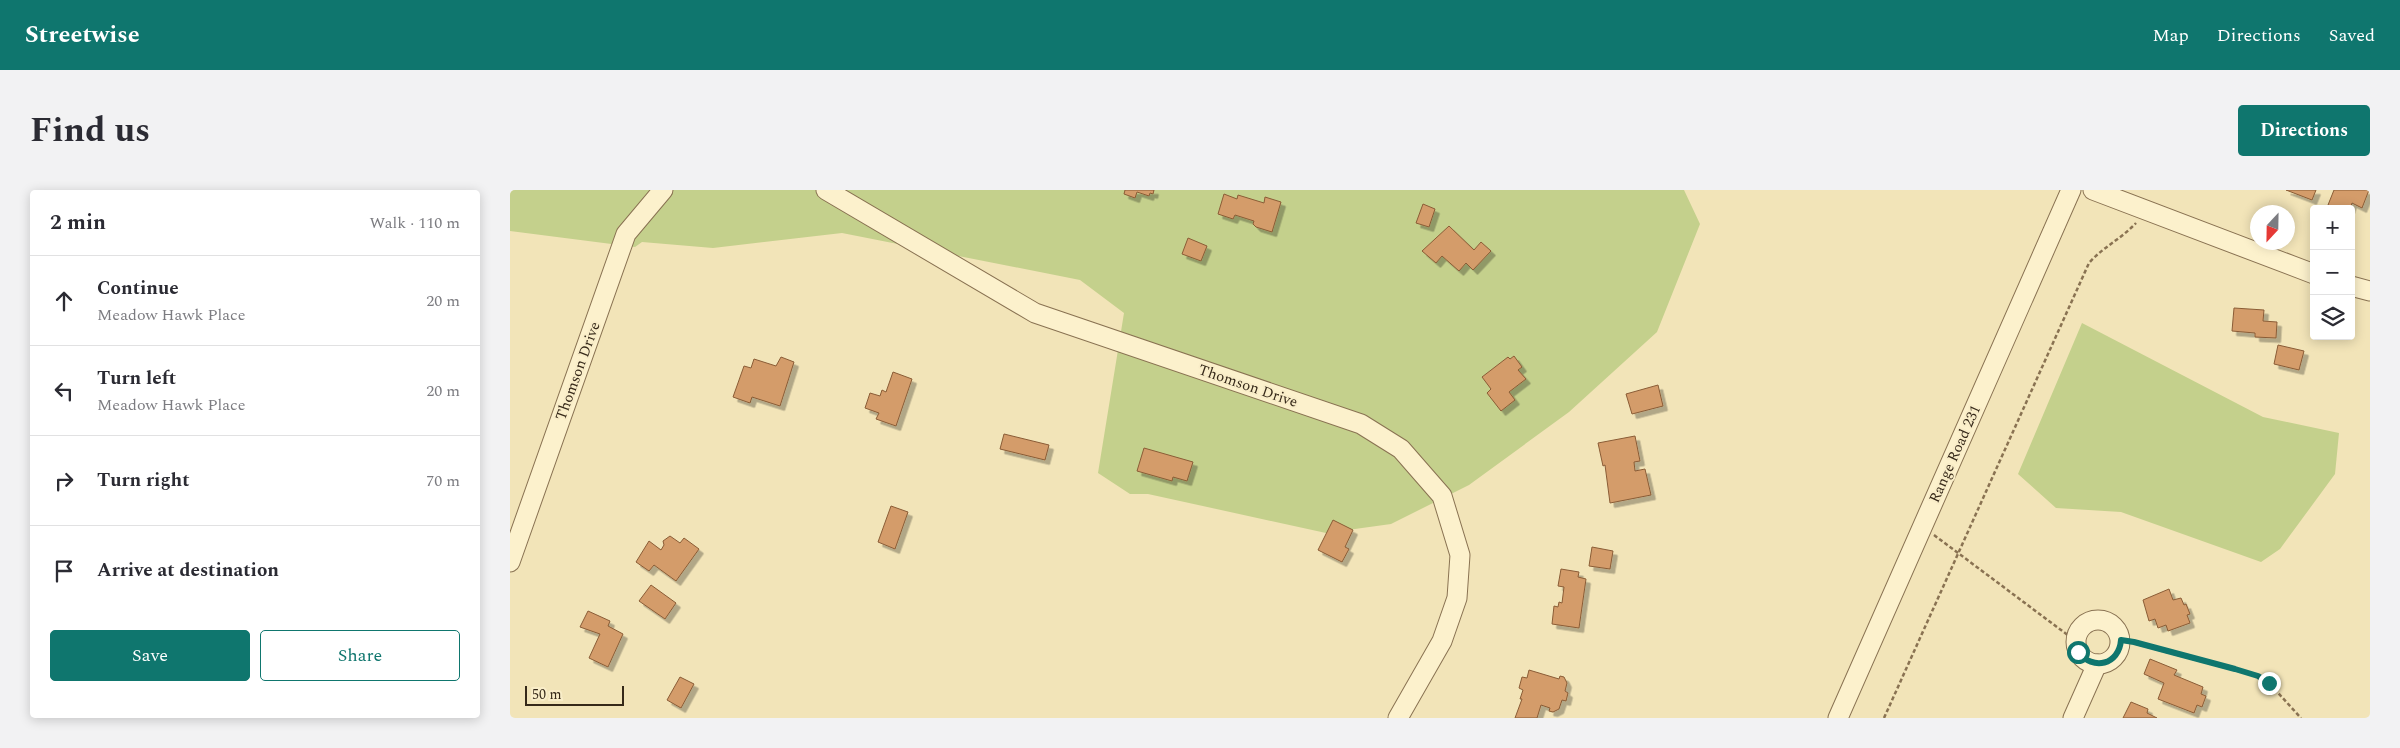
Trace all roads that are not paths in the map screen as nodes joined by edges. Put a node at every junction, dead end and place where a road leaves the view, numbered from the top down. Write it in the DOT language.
graph roads {
  1 [pos="663,190"];
  2 [pos="826,190"];
  3 [pos="2071,190"];
  4 [pos="2094,190"];
  5 [pos="2310,272"];
  6 [pos="2355,287"];
  7 [pos="2370,291"];
  8 [pos="510,562"];
  9 [pos="2097,664"];
  10 [pos="1398,718"];
  11 [pos="1838,718"];
  12 [pos="2073,718"];
  1 -- 8 [label="street, Thomson Drive"];
  2 -- 10 [label="street, Thomson Drive"];
  3 -- 11 [label="street, Range Road 231"];
  4 -- 5 [label="street"];
  6 -- 7 [label="street"];
  9 -- 9 [label="street"];
  9 -- 12 [label="street"];
}
